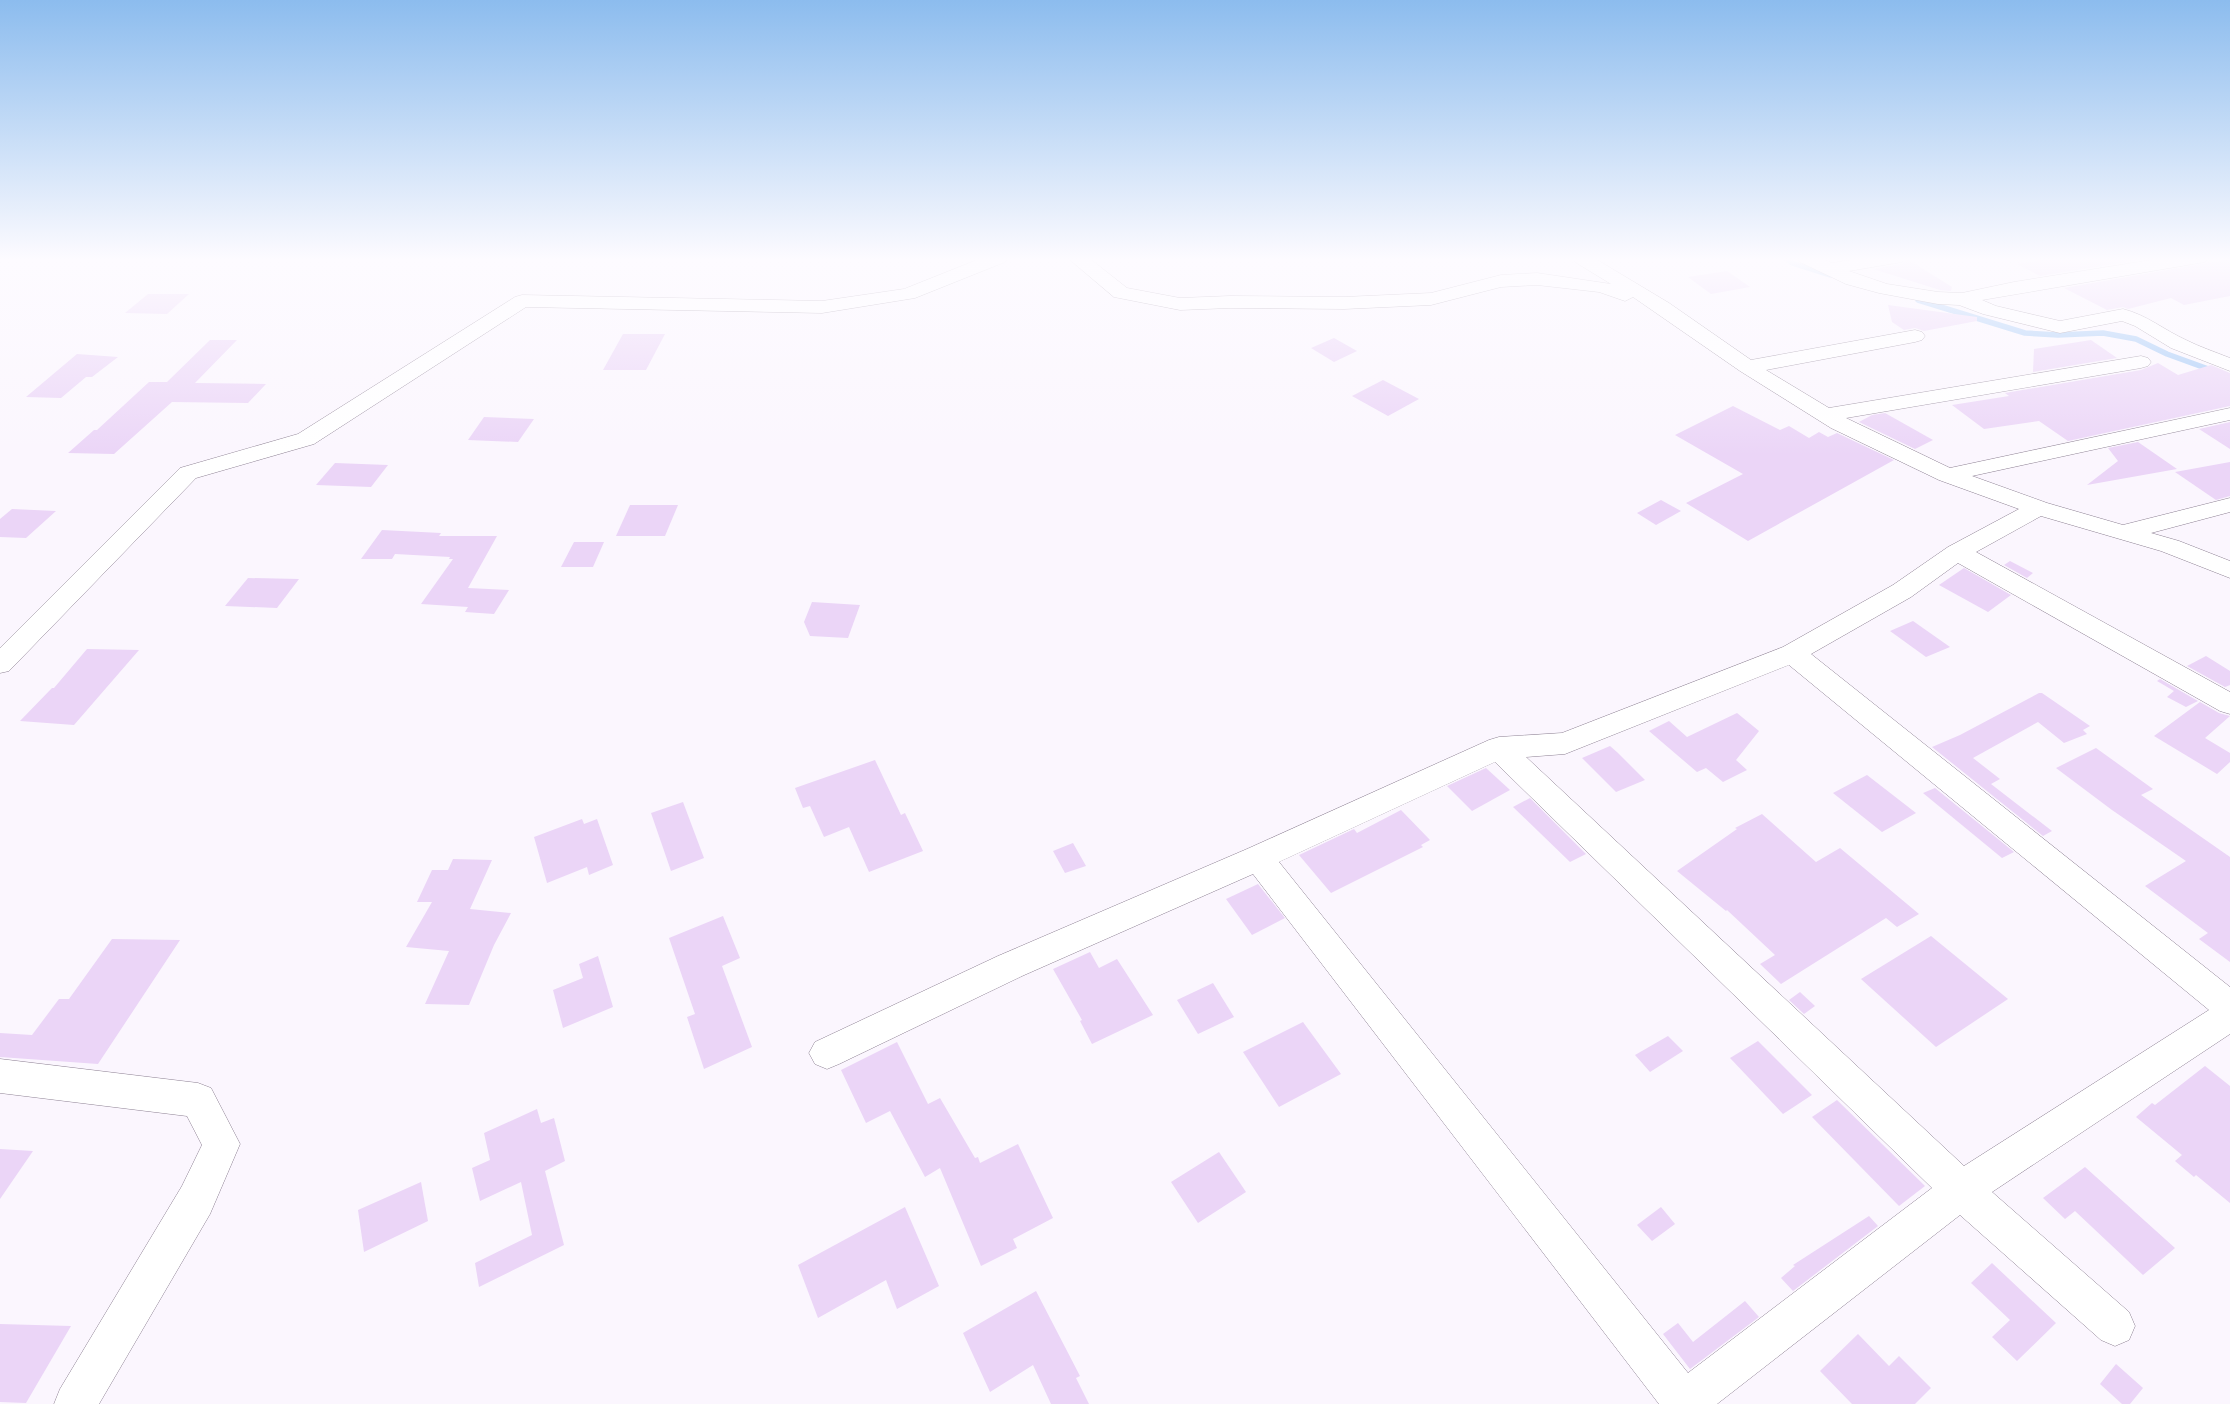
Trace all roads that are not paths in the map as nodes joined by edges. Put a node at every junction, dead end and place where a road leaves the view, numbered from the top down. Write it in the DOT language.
graph roads {
  1 [pos="487,324"];
  2 [pos="1684,324"];
  3 [pos="2046,324"];
  4 [pos="2078,324"];
  5 [pos="2144,324"];
  6 [pos="1915,336"];
  7 [pos="2141,362"];
  8 [pos="2230,366"];
  9 [pos="1747,367"];
  10 [pos="2230,414"];
  11 [pos="1826,415"];
  12 [pos="1947,475"];
  13 [pos="2230,505"];
  14 [pos="2038,508"];
  15 [pos="2124,532"];
  16 [pos="1957,552"];
  17 [pos="2230,570"];
  18 [pos="1792,653"];
  19 [pos="0,664"];
  20 [pos="2230,704"];
  21 [pos="1499,748"];
  22 [pos="1258,858"];
  23 [pos="2230,1008"];
  24 [pos="2230,1015"];
  25 [pos="827,1053"];
  26 [pos="0,1076"];
  27 [pos="1961,1190"];
  28 [pos="2115,1326"];
  29 [pos="1684,1403"];
  30 [pos="75,1404"];
  1 -- 19 [label="street"];
  2 -- 9 [label="street"];
  3 -- 4 [label="street"];
  5 -- 8 [label="street"];
  6 -- 9 [label="street"];
  7 -- 11 [label="street"];
  9 -- 11 [label="street"];
  10 -- 12 [label="street"];
  11 -- 12 [label="street"];
  12 -- 14 [label="street"];
  13 -- 15 [label="street"];
  14 -- 15 [label="street"];
  14 -- 16 [label="street"];
  15 -- 17 [label="street"];
  16 -- 18 [label="street"];
  16 -- 20 [label="street"];
  18 -- 21 [label="street"];
  18 -- 23 [label="street"];
  21 -- 22 [label="street"];
  21 -- 27 [label="street"];
  22 -- 25 [label="street"];
  22 -- 29 [label="street"];
  24 -- 27 [label="street"];
  26 -- 30 [label="street"];
  27 -- 28 [label="street"];
  27 -- 29 [label="street"];
}
